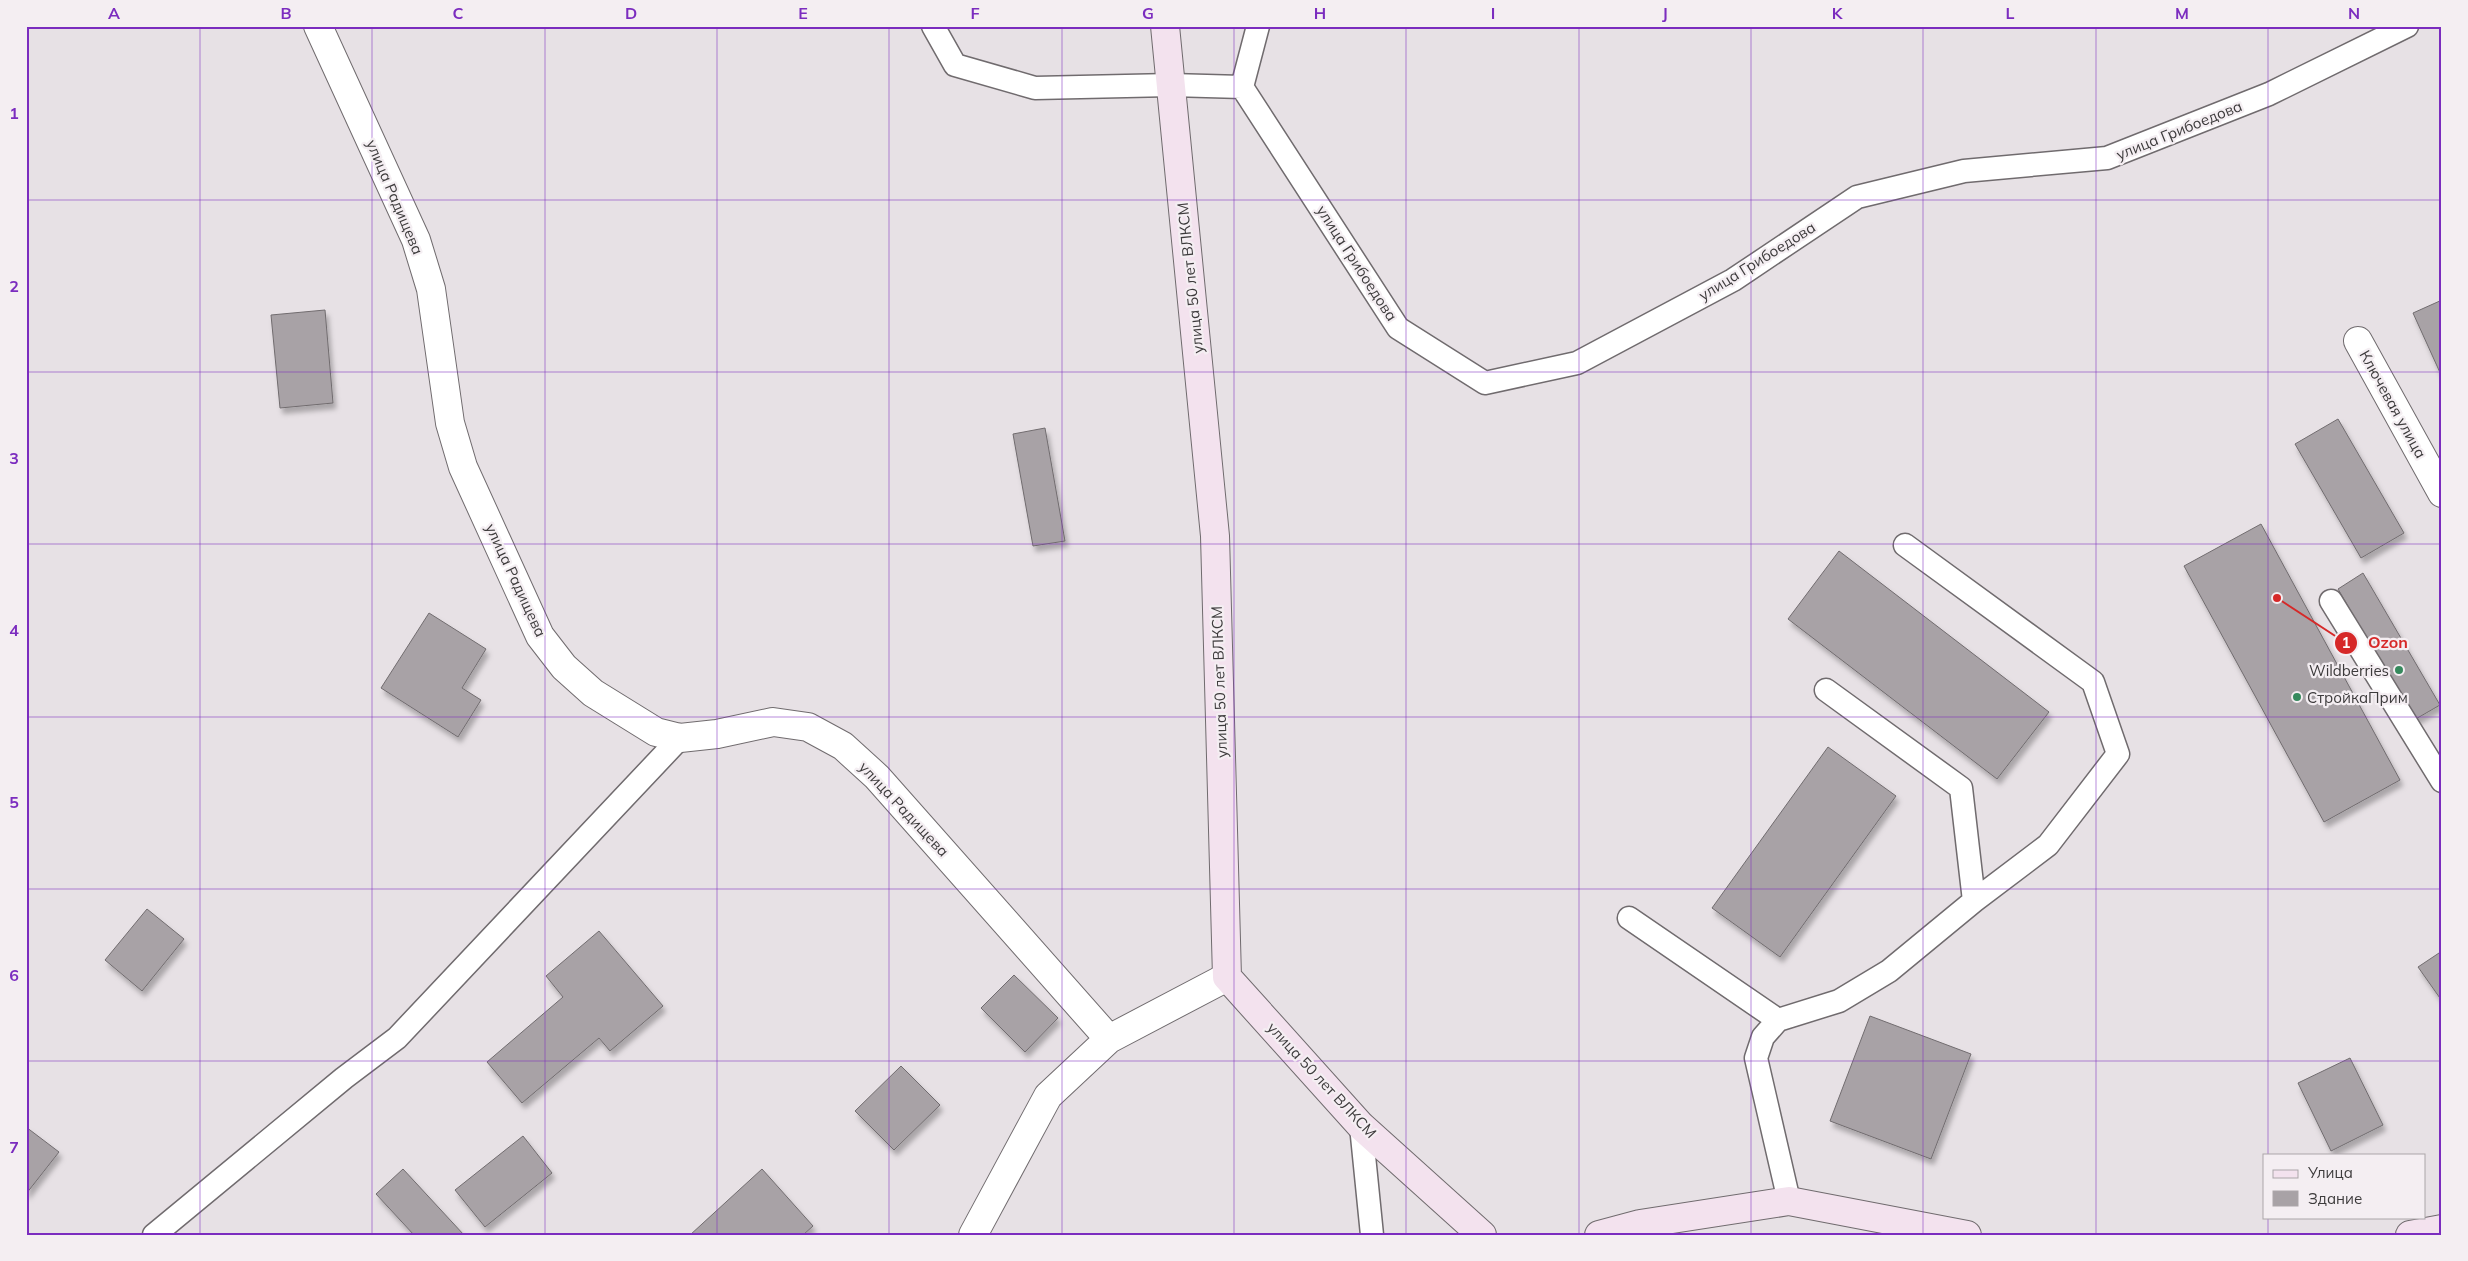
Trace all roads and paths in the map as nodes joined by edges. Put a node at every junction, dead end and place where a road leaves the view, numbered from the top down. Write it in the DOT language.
graph roads {
  1 [pos="318,26"];
  2 [pos="933,26"];
  3 [pos="1165,26"];
  4 [pos="1258,26"];
  5 [pos="2407,26"];
  6 [pos="1171,85"];
  7 [pos="1242,87"];
  8 [pos="2358,341"];
  9 [pos="2442,493"];
  10 [pos="1905,545"];
  11 [pos="2331,601"];
  12 [pos="1826,690"];
  13 [pos="680,738"];
  14 [pos="2442,781"];
  15 [pos="1974,901"];
  16 [pos="1629,918"];
  17 [pos="1227,977"];
  18 [pos="1778,1020"];
  19 [pos="1109,1039"];
  20 [pos="1361,1126"];
  21 [pos="1789,1201"];
  22 [pos="2442,1228"];
  23 [pos="1641,1229"];
  24 [pos="154,1235"];
  25 [pos="973,1235"];
  26 [pos="1372,1235"];
  27 [pos="1482,1235"];
  28 [pos="1599,1235"];
  29 [pos="1967,1235"];
  30 [pos="2410,1235"];
  1 -- 13 [label="street, улица Радищева"];
  2 -- 6 [label="lane"];
  3 -- 6 [label="street, улица 50 лет ВЛКСМ"];
  4 -- 7 [label="lane"];
  5 -- 7 [label="lane, улица Грибоедова"];
  6 -- 7 [label="lane"];
  6 -- 17 [label="street, улица 50 лет ВЛКСМ"];
  8 -- 9 [label="street, Ключевая улица"];
  10 -- 15 [label="lane"];
  11 -- 14 [label="lane"];
  12 -- 15 [label="lane"];
  13 -- 19 [label="street, улица Радищева"];
  13 -- 24 [label="lane"];
  15 -- 18 [label="lane"];
  16 -- 18 [label="lane"];
  17 -- 19 [label="street"];
  17 -- 20 [label="street, улица 50 лет ВЛКСМ"];
  18 -- 21 [label="lane"];
  19 -- 25 [label="street"];
  20 -- 26 [label="lane"];
  20 -- 27 [label="street, улица 50 лет ВЛКСМ"];
  21 -- 23 [label="street"];
  21 -- 29 [label="street"];
  22 -- 30 [label="street"];
  23 -- 28 [label="street"];
}
